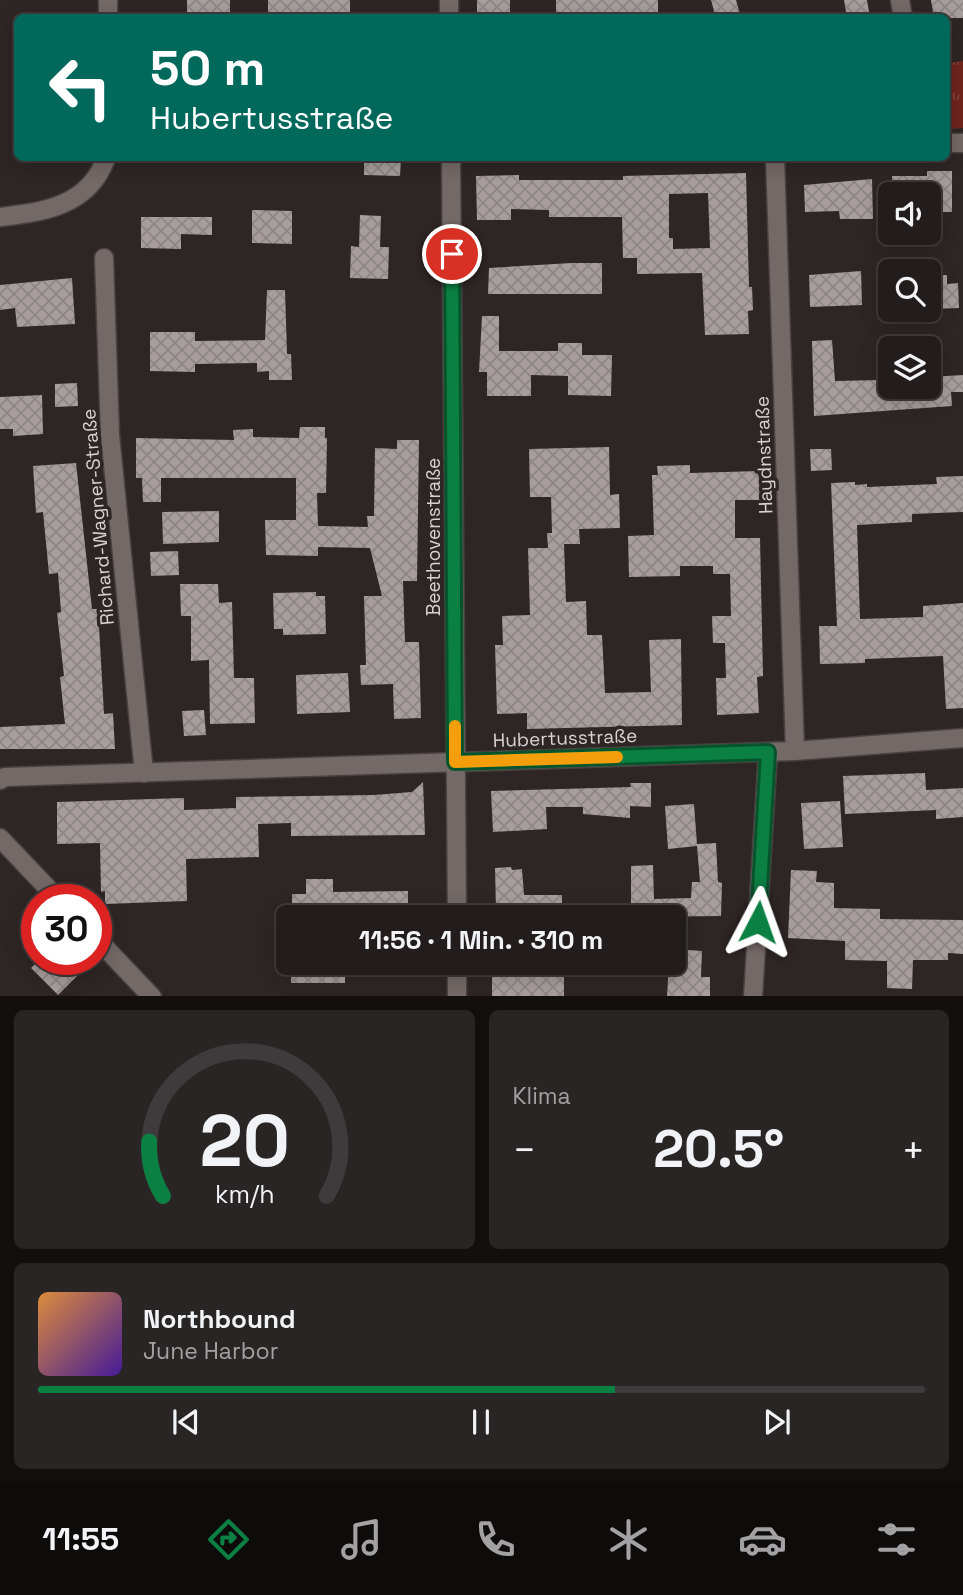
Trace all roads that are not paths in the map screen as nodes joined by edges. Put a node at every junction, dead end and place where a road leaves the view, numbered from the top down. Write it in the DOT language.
graph roads {
  1 [pos="104,161"];
  2 [pos="451,161"];
  3 [pos="775,161"];
  4 [pos="0,217"];
  5 [pos="104,258"];
  6 [pos="963,738"];
  7 [pos="794,751"];
  8 [pos="768,752"];
  9 [pos="455,762"];
  10 [pos="144,773"];
  11 [pos="0,780"];
  12 [pos="0,838"];
  13 [pos="44,884"];
  14 [pos="457,905"];
  15 [pos="112,955"];
  16 [pos="457,975"];
  17 [pos="152,996"];
  18 [pos="457,996"];
  19 [pos="753,996"];
  1 -- 4 [label="street"];
  2 -- 9 [label="street, Beethovenstraße"];
  3 -- 7 [label="street, Haydnstraße"];
  5 -- 10 [label="street, Richard-Wagner-Straße"];
  6 -- 7 [label="street, Hubertusstraße"];
  7 -- 8 [label="street, Hubertusstraße"];
  8 -- 9 [label="street, Hubertusstraße"];
  8 -- 19 [label="street"];
  9 -- 10 [label="street, Hubertusstraße"];
  9 -- 14 [label="street, Beethovenstraße"];
  10 -- 11 [label="street, Hubertusstraße"];
  12 -- 13 [label="street"];
  15 -- 17 [label="street"];
  16 -- 18 [label="street"];
}
